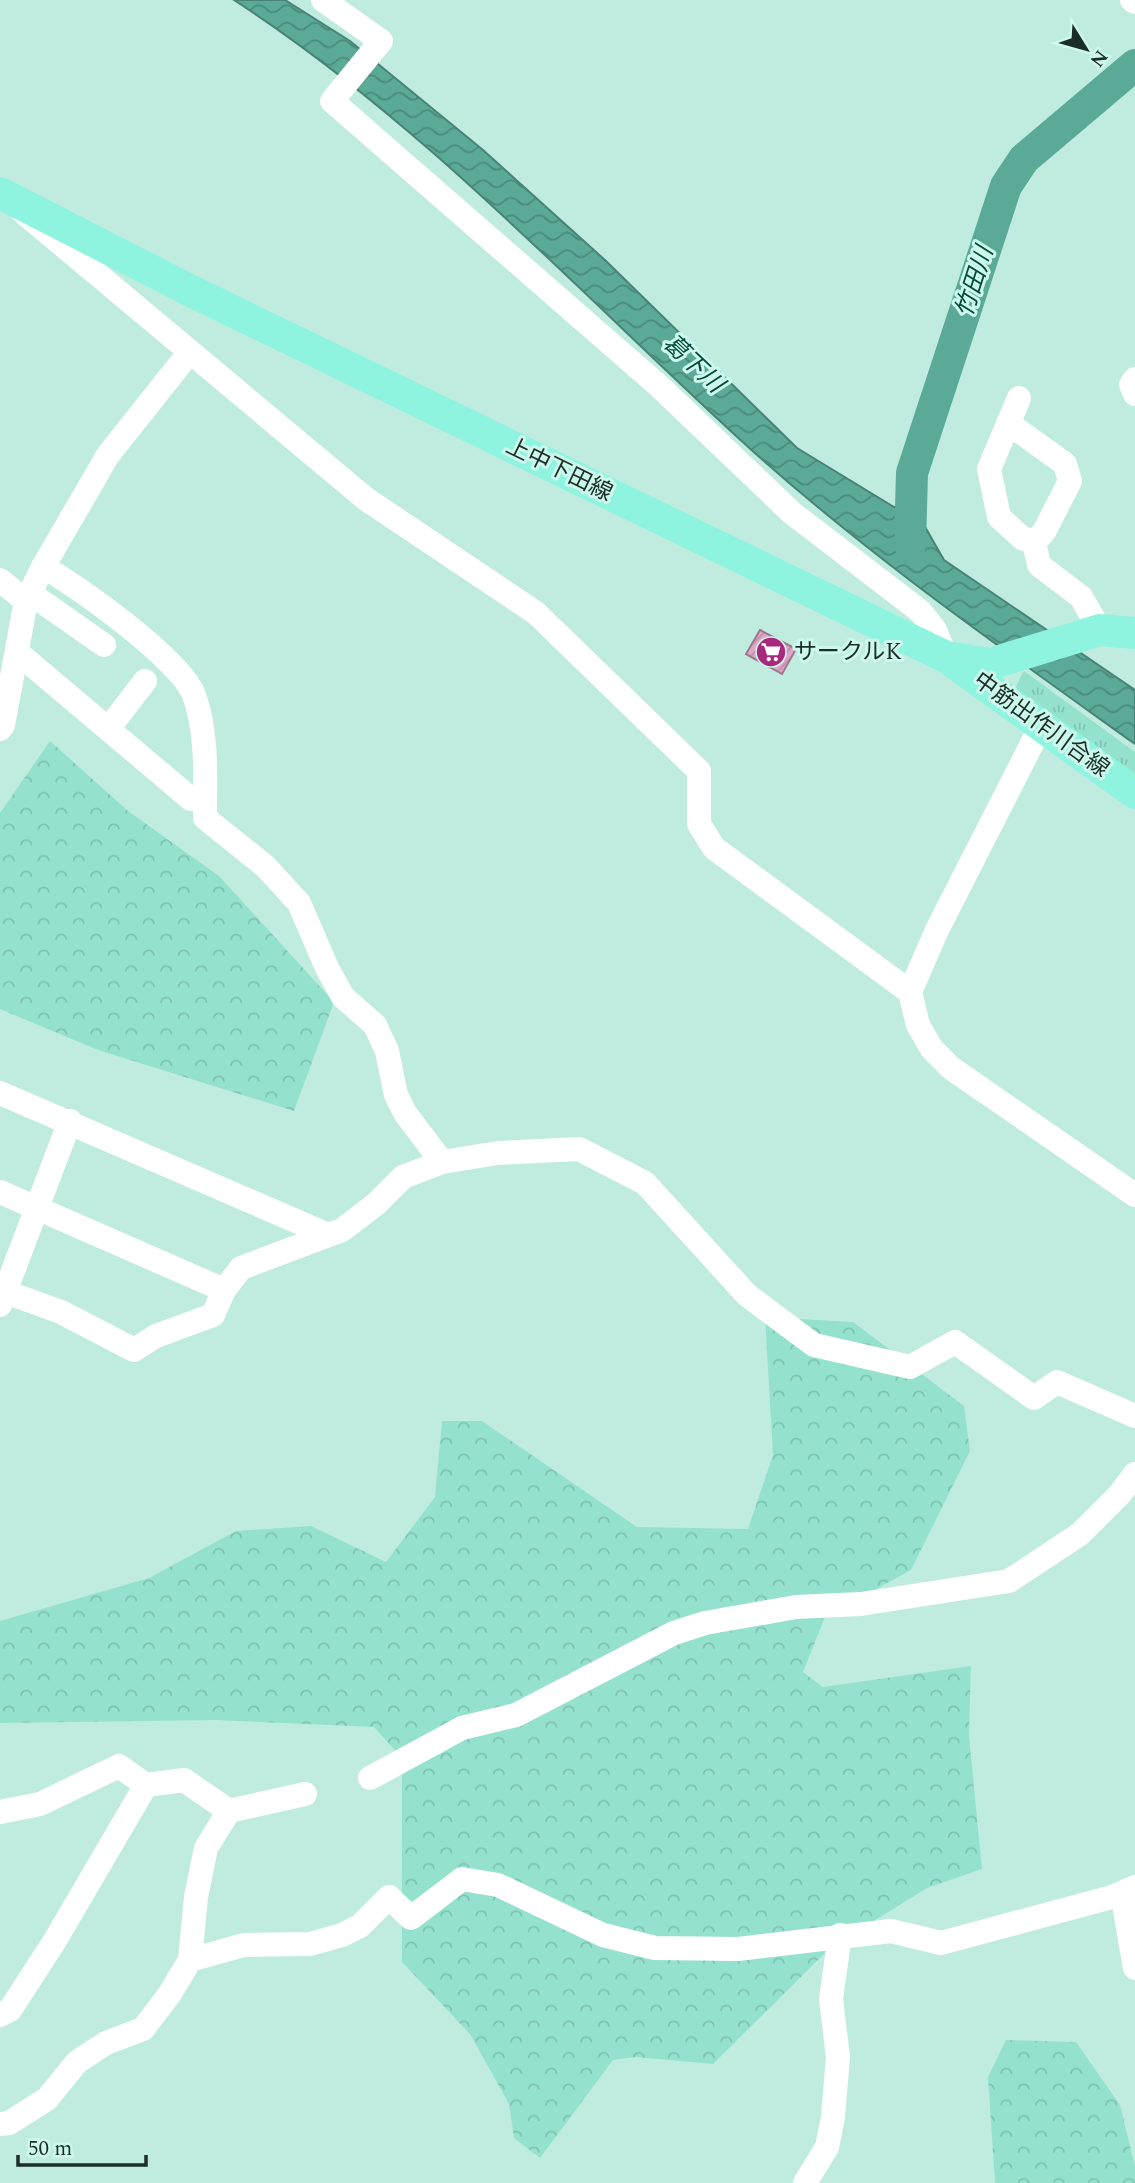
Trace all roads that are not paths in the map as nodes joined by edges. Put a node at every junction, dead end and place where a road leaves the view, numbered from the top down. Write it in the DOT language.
graph roads {
  1 [pos="323,0"];
  2 [pos="4,195"];
  3 [pos="189,354"];
  4 [pos="1135,379"];
  5 [pos="1135,394"];
  6 [pos="1019,397"];
  7 [pos="1008,423"];
  8 [pos="1034,541"];
  9 [pos="43,567"];
  10 [pos="0,580"];
  11 [pos="29,598"];
  12 [pos="1086,633"];
  13 [pos="1135,633"];
  14 [pos="104,645"];
  15 [pos="18,653"];
  16 [pos="946,657"];
  17 [pos="145,681"];
  18 [pos="1041,726"];
  19 [pos="0,729"];
  20 [pos="108,729"];
  21 [pos="1135,793"];
  22 [pos="191,799"];
  23 [pos="909,992"];
  24 [pos="0,1093"];
  25 [pos="70,1121"];
  26 [pos="442,1162"];
  27 [pos="0,1192"];
  28 [pos="1135,1195"];
  29 [pos="37,1208"];
  30 [pos="326,1234"];
  31 [pos="225,1290"];
  32 [pos="2,1296"];
  33 [pos="1135,1416"];
  34 [pos="1135,1474"];
  35 [pos="370,1778"];
  36 [pos="146,1785"];
  37 [pos="305,1794"];
  38 [pos="229,1811"];
  39 [pos="0,1812"];
  40 [pos="1129,1890"];
  41 [pos="840,1935"];
  42 [pos="190,1960"];
  43 [pos="1135,1968"];
  44 [pos="0,2015"];
  45 [pos="0,2124"];
  46 [pos="805,2183"];
  1 -- 16 [label="street"];
  2 -- 3 [label="street"];
  2 -- 16 [label="main road, 上中下田線"];
  3 -- 9 [label="street"];
  3 -- 23 [label="street"];
  4 -- 5 [label="street"];
  6 -- 7 [label="street"];
  7 -- 8 [label="street"];
  7 -- 8 [label="street"];
  8 -- 12 [label="street"];
  9 -- 11 [label="street"];
  9 -- 26 [label="street"];
  10 -- 11 [label="street"];
  11 -- 14 [label="street"];
  11 -- 15 [label="street"];
  12 -- 13 [label="main road, 上中下田線"];
  12 -- 16 [label="main road, 上中下田線"];
  15 -- 19 [label="street"];
  15 -- 20 [label="street"];
  16 -- 18 [label="main road, 中筋出作川合線"];
  17 -- 20 [label="street"];
  18 -- 21 [label="main road, 中筋出作川合線"];
  18 -- 23 [label="street"];
  20 -- 22 [label="street"];
  23 -- 28 [label="street"];
  24 -- 25 [label="street"];
  25 -- 29 [label="street"];
  25 -- 30 [label="street"];
  26 -- 30 [label="street"];
  26 -- 33 [label="street"];
  27 -- 29 [label="street"];
  29 -- 31 [label="street"];
  29 -- 32 [label="street"];
  30 -- 31 [label="street"];
  31 -- 32 [label="street"];
  34 -- 35 [label="street"];
  36 -- 38 [label="street"];
  36 -- 39 [label="street"];
  36 -- 44 [label="street"];
  37 -- 38 [label="street"];
  38 -- 42 [label="street"];
  40 -- 41 [label="street"];
  40 -- 43 [label="street"];
  41 -- 42 [label="street"];
  41 -- 46 [label="street"];
  42 -- 45 [label="street"];
}
